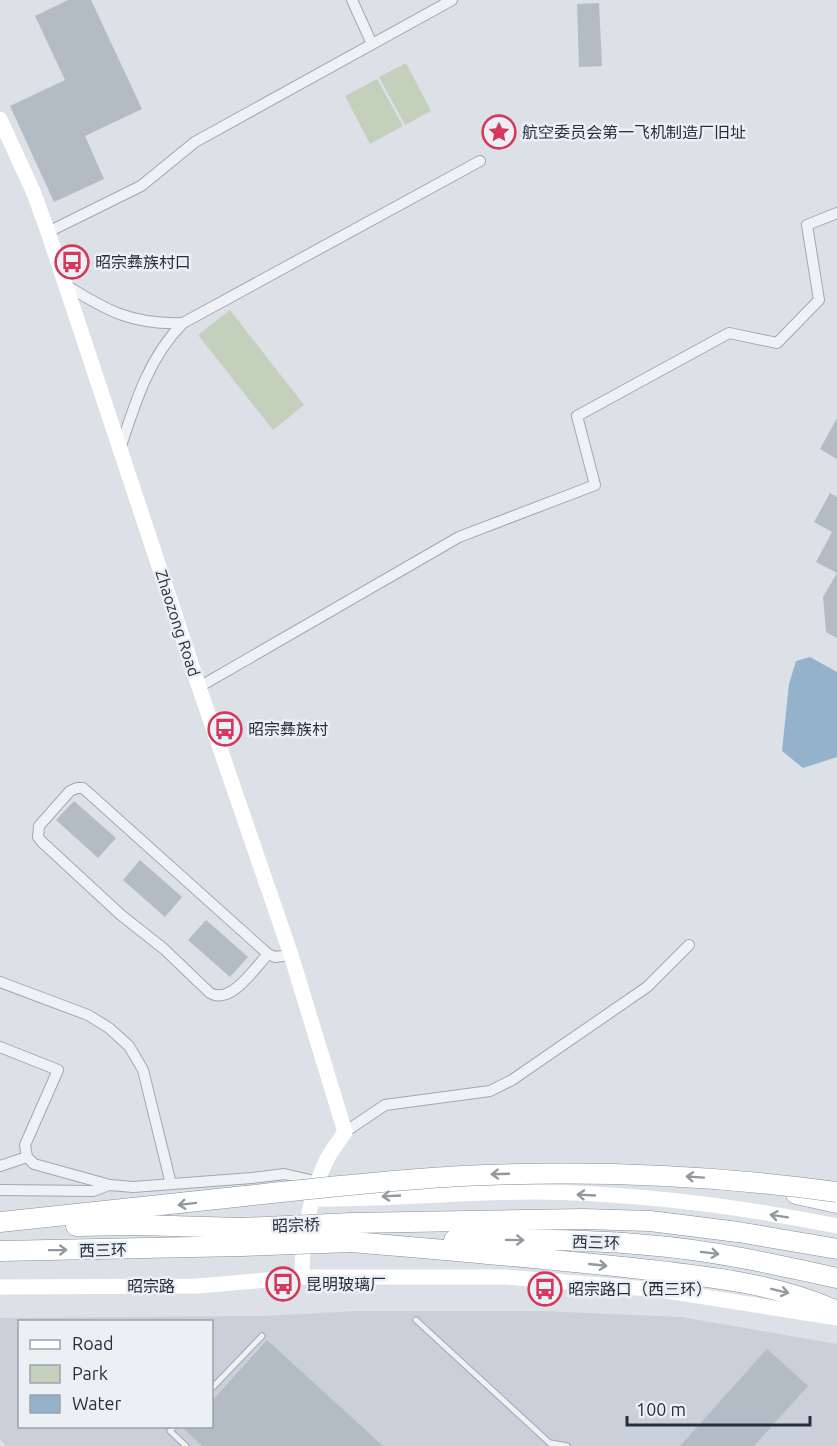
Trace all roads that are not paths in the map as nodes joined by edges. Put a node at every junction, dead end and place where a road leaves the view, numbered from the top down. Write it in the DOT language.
graph roads {
  1 [pos="352,0"];
  2 [pos="450,1"];
  3 [pos="372,44"];
  4 [pos="0,119"];
  5 [pos="480,160"];
  6 [pos="837,213"];
  7 [pos="48,232"];
  8 [pos="66,285"];
  9 [pos="183,322"];
  10 [pos="120,449"];
  11 [pos="199,687"];
  12 [pos="689,945"];
  13 [pos="267,954"];
  14 [pos="291,955"];
  15 [pos="0,982"];
  16 [pos="0,1047"];
  17 [pos="345,1132"];
  18 [pos="27,1157"];
  19 [pos="0,1166"];
  20 [pos="738,1181"];
  21 [pos="319,1182"];
  22 [pos="171,1184"];
  23 [pos="110,1185"];
  24 [pos="0,1190"];
  25 [pos="837,1192"];
  26 [pos="312,1199"];
  27 [pos="837,1203"];
  28 [pos="0,1222"];
  29 [pos="837,1226"];
  30 [pos="0,1228"];
  31 [pos="352,1233"];
  32 [pos="241,1237"];
  33 [pos="837,1249"];
  34 [pos="0,1251"];
  35 [pos="302,1277"];
  36 [pos="837,1278"];
  37 [pos="0,1287"];
  38 [pos="837,1311"];
  39 [pos="837,1318"];
  40 [pos="416,1320"];
  41 [pos="262,1336"];
  42 [pos="213,1387"];
  43 [pos="172,1428"];
  44 [pos="551,1444"];
  45 [pos="186,1446"];
  46 [pos="567,1446"];
  1 -- 3 [label="street"];
  2 -- 3 [label="street"];
  3 -- 7 [label="street"];
  4 -- 7 [label="main road, Zhaozong Road"];
  5 -- 9 [label="street"];
  6 -- 11 [label="street"];
  7 -- 8 [label="main road, Zhaozong Road"];
  8 -- 9 [label="street"];
  8 -- 10 [label="main road, Zhaozong Road"];
  9 -- 10 [label="street"];
  10 -- 11 [label="main road, Zhaozong Road"];
  11 -- 14 [label="main road, Zhaozong Road"];
  12 -- 17 [label="street"];
  13 -- 13 [label="street"];
  13 -- 14 [label="street"];
  14 -- 17 [label="main road, Zhaozong Road"];
  15 -- 22 [label="street"];
  16 -- 18 [label="street"];
  17 -- 21 [label="main road"];
  18 -- 19 [label="street"];
  18 -- 23 [label="street"];
  20 -- 25 [label="highway, bridge"];
  20 -- 27 [label="highway, bridge"];
  20 -- 28 [label="highway, one-way, bridge"];
  21 -- 22 [label="street"];
  21 -- 26 [label="main road"];
  22 -- 23 [label="street"];
  23 -- 24 [label="street"];
  29 -- 26 [label="main road, one-way"];
  26 -- 35 [label="main road"];
  30 -- 32 [label="highway, 西三环"];
  31 -- 32 [label="highway, 昭宗桥, bridge"];
  31 -- 33 [label="highway, 西三环"];
  31 -- 36 [label="highway, 西三环, one-way"];
  31 -- 38 [label="highway, one-way"];
  34 -- 32 [label="highway, 西三环, one-way"];
  35 -- 37 [label="main road, 昭宗路"];
  35 -- 39 [label="main road, 昭宗路"];
  40 -- 44 [label="lane"];
  41 -- 42 [label="lane"];
  43 -- 45 [label="lane"];
  44 -- 46 [label="lane"];
}
